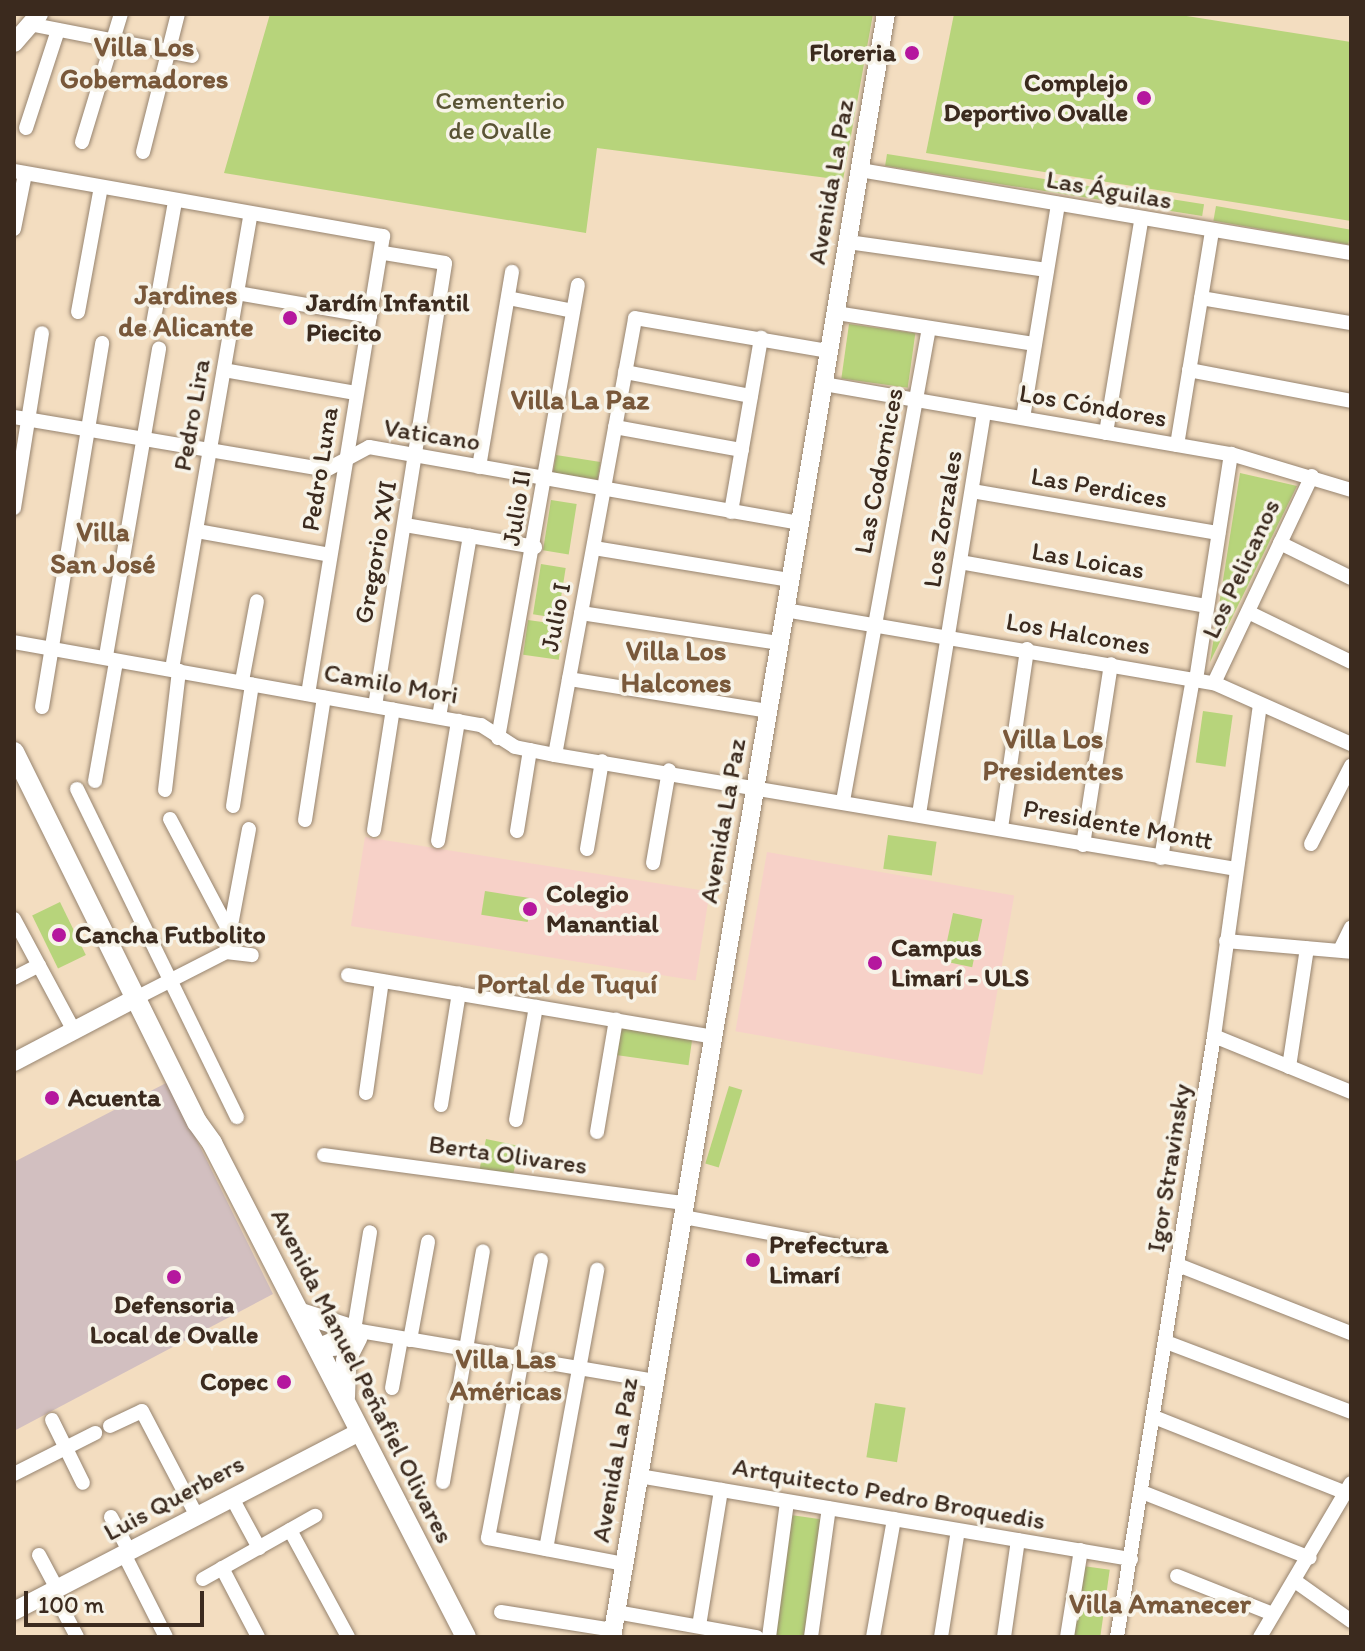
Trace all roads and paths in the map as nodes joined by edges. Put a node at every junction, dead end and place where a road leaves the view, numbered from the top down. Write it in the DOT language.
graph roads {
  1 [pos="121,14"];
  2 [pos="178,14"];
  3 [pos="886,14"];
  4 [pos="34,19"];
  5 [pos="58,30"];
  6 [pos="113,40"];
  7 [pos="14,43"];
  8 [pos="167,50"];
  9 [pos="192,56"];
  10 [pos="26,128"];
  11 [pos="82,142"];
  12 [pos="143,152"];
  13 [pos="860,170"];
  14 [pos="19,172"];
  15 [pos="101,187"];
  16 [pos="175,202"];
  17 [pos="1058,204"];
  18 [pos="250,216"];
  19 [pos="1141,221"];
  20 [pos="14,229"];
  21 [pos="1212,232"];
  22 [pos="848,242"];
  23 [pos="383,253"];
  24 [pos="1351,253"];
  25 [pos="1047,270"];
  26 [pos="512,272"];
  27 [pos="578,285"];
  28 [pos="237,293"];
  29 [pos="508,298"];
  30 [pos="1201,298"];
  31 [pos="573,311"];
  32 [pos="78,312"];
  33 [pos="836,313"];
  34 [pos="370,316"];
  35 [pos="1351,323"];
  36 [pos="153,324"];
  37 [pos="929,329"];
  38 [pos="42,333"];
  39 [pos="761,338"];
  40 [pos="102,343"];
  41 [pos="1035,344"];
  42 [pos="159,349"];
  43 [pos="829,351"];
  44 [pos="224,370"];
  45 [pos="1189,370"];
  46 [pos="625,372"];
  47 [pos="824,384"];
  48 [pos="356,393"];
  49 [pos="751,396"];
  50 [pos="917,400"];
  51 [pos="1351,401"];
  52 [pos="984,412"];
  53 [pos="1023,418"];
  54 [pos="21,419"];
  55 [pos="615,427"];
  56 [pos="89,431"];
  57 [pos="1106,433"];
  58 [pos="144,441"];
  59 [pos="1177,445"];
  60 [pos="742,450"];
  61 [pos="210,452"];
  62 [pos="1231,454"];
  63 [pos="416,457"];
  64 [pos="346,463"];
  65 [pos="479,467"];
  66 [pos="1312,476"];
  67 [pos="546,479"];
  68 [pos="604,488"];
  69 [pos="1351,490"];
  70 [pos="972,491"];
  71 [pos="14,508"];
  72 [pos="731,512"];
  73 [pos="800,523"];
  74 [pos="405,525"];
  75 [pos="197,531"];
  76 [pos="1218,533"];
  77 [pos="470,536"];
  78 [pos="1280,543"];
  79 [pos="535,547"];
  80 [pos="594,548"];
  81 [pos="330,555"];
  82 [pos="960,562"];
  83 [pos="1351,578"];
  84 [pos="790,580"];
  85 [pos="257,601"];
  86 [pos="1207,606"];
  87 [pos="785,610"];
  88 [pos="1248,612"];
  89 [pos="581,613"];
  90 [pos="875,622"];
  91 [pos="949,634"];
  92 [pos="14,642"];
  93 [pos="780,643"];
  94 [pos="52,648"];
  95 [pos="1027,649"];
  96 [pos="111,659"];
  97 [pos="1351,662"];
  98 [pos="1111,664"];
  99 [pos="176,670"];
  100 [pos="569,679"];
  101 [pos="1194,679"];
  102 [pos="247,682"];
  103 [pos="1214,683"];
  104 [pos="308,694"];
  105 [pos="324,697"];
  106 [pos="1260,705"];
  107 [pos="375,706"];
  108 [pos="42,707"];
  109 [pos="393,709"];
  110 [pos="768,711"];
  111 [pos="439,717"];
  112 [pos="458,721"];
  113 [pos="498,738"];
  114 [pos="1351,744"];
  115 [pos="530,750"];
  116 [pos="14,752"];
  117 [pos="555,755"];
  118 [pos="602,761"];
  119 [pos="1351,766"];
  120 [pos="669,770"];
  121 [pos="95,781"];
  122 [pos="756,786"];
  123 [pos="77,789"];
  124 [pos="165,790"];
  125 [pos="843,801"];
  126 [pos="233,806"];
  127 [pos="919,814"];
  128 [pos="170,819"];
  129 [pos="305,820"];
  130 [pos="1001,828"];
  131 [pos="249,829"];
  132 [pos="374,830"];
  133 [pos="517,831"];
  134 [pos="438,841"];
  135 [pos="1311,844"];
  136 [pos="1083,845"];
  137 [pos="587,849"];
  138 [pos="1161,858"];
  139 [pos="653,863"];
  140 [pos="1236,869"];
  141 [pos="14,919"];
  142 [pos="1351,927"];
  143 [pos="229,931"];
  144 [pos="1226,941"];
  145 [pos="1307,948"];
  146 [pos="1346,951"];
  147 [pos="226,952"];
  148 [pos="252,955"];
  149 [pos="39,965"];
  150 [pos="348,975"];
  151 [pos="14,978"];
  152 [pos="169,981"];
  153 [pos="382,981"];
  154 [pos="459,993"];
  155 [pos="142,995"];
  156 [pos="536,1007"];
  157 [pos="616,1020"];
  158 [pos="74,1031"];
  159 [pos="1214,1036"];
  160 [pos="713,1037"];
  161 [pos="14,1062"];
  162 [pos="1289,1067"];
  163 [pos="1351,1092"];
  164 [pos="366,1093"];
  165 [pos="441,1105"];
  166 [pos="237,1117"];
  167 [pos="516,1120"];
  168 [pos="597,1132"];
  169 [pos="324,1155"];
  170 [pos="684,1210"];
  171 [pos="370,1232"];
  172 [pos="428,1242"];
  173 [pos="861,1250"];
  174 [pos="483,1251"];
  175 [pos="541,1260"];
  176 [pos="1178,1265"];
  177 [pos="597,1270"];
  178 [pos="301,1313"];
  179 [pos="358,1333"];
  180 [pos="1351,1333"];
  181 [pos="406,1339"];
  182 [pos="1166,1342"];
  183 [pos="319,1348"];
  184 [pos="464,1349"];
  185 [pos="523,1360"];
  186 [pos="579,1370"];
  187 [pos="655,1381"];
  188 [pos="392,1388"];
  189 [pos="346,1405"];
  190 [pos="1351,1412"];
  191 [pos="1154,1417"];
  192 [pos="52,1420"];
  193 [pos="110,1426"];
  194 [pos="359,1432"];
  195 [pos="95,1433"];
  196 [pos="65,1448"];
  197 [pos="14,1474"];
  198 [pos="639,1476"];
  199 [pos="443,1482"];
  200 [pos="83,1483"];
  201 [pos="1349,1488"];
  202 [pos="721,1490"];
  203 [pos="1142,1492"];
  204 [pos="232,1498"];
  205 [pos="787,1502"];
  206 [pos="829,1508"];
  207 [pos="197,1516"];
  208 [pos="315,1516"];
  209 [pos="111,1517"];
  210 [pos="894,1519"];
  211 [pos="290,1530"];
  212 [pos="958,1530"];
  213 [pos="1018,1540"];
  214 [pos="259,1548"];
  215 [pos="546,1549"];
  216 [pos="1081,1550"];
  217 [pos="126,1553"];
  218 [pos="39,1555"];
  219 [pos="1310,1558"];
  220 [pos="1131,1559"];
  221 [pos="624,1564"];
  222 [pos="222,1568"];
  223 [pos="1177,1576"];
  224 [pos="203,1579"];
  225 [pos="1295,1581"];
  226 [pos="55,1590"];
  227 [pos="14,1611"];
  228 [pos="501,1612"];
  229 [pos="1273,1614"];
  230 [pos="1351,1621"];
  231 [pos="614,1626"];
  232 [pos="699,1626"];
  233 [pos="77,1637"];
  234 [pos="166,1637"];
  235 [pos="258,1637"];
  236 [pos="348,1637"];
  237 [pos="466,1637"];
  238 [pos="757,1637"];
  239 [pos="769,1637"];
  240 [pos="811,1637"];
  241 [pos="873,1637"];
  242 [pos="941,1637"];
  243 [pos="1004,1637"];
  244 [pos="1067,1637"];
  245 [pos="1117,1637"];
  246 [pos="1260,1637"];
  1 -- 6 [label="street"];
  2 -- 8 [label="street"];
  3 -- 13 [label="main road, Avenida La Paz"];
  4 -- 5 [label="street"];
  4 -- 7 [label="main road"];
  5 -- 6 [label="street"];
  5 -- 10 [label="street"];
  6 -- 8 [label="street"];
  6 -- 11 [label="street"];
  8 -- 9 [label="street"];
  8 -- 12 [label="street"];
  13 -- 17 [label="street, Las Águilas"];
  13 -- 22 [label="main road, Avenida La Paz"];
  14 -- 15 [label="street"];
  14 -- 20 [label="street"];
  15 -- 16 [label="street"];
  15 -- 32 [label="street"];
  16 -- 18 [label="street"];
  16 -- 36 [label="street"];
  17 -- 19 [label="street, Las Águilas"];
  17 -- 25 [label="street"];
  18 -- 23 [label="street"];
  18 -- 28 [label="street, Pedro Lira"];
  19 -- 21 [label="street, Las Águilas"];
  19 -- 57 [label="street"];
  21 -- 24 [label="street, Las Águilas"];
  21 -- 30 [label="street"];
  22 -- 25 [label="street"];
  22 -- 33 [label="main road, Avenida La Paz"];
  23 -- 34 [label="street, Pedro Luna"];
  23 -- 63 [label="street, Gregorio XVI"];
  25 -- 41 [label="street"];
  26 -- 29 [label="street"];
  27 -- 31 [label="street, Julio II"];
  28 -- 34 [label="street"];
  28 -- 44 [label="street, Pedro Lira"];
  29 -- 31 [label="street"];
  29 -- 65 [label="street"];
  30 -- 35 [label="street"];
  30 -- 45 [label="street"];
  31 -- 67 [label="street, Julio II"];
  33 -- 37 [label="street"];
  33 -- 43 [label="main road, Avenida La Paz"];
  34 -- 48 [label="street, Pedro Luna"];
  37 -- 41 [label="street"];
  37 -- 50 [label="street, Las Codornices"];
  38 -- 54 [label="street"];
  39 -- 43 [label="street"];
  39 -- 46 [label="street, Julio I"];
  39 -- 49 [label="street"];
  40 -- 56 [label="street"];
  41 -- 53 [label="street"];
  42 -- 58 [label="street"];
  43 -- 47 [label="main road, Avenida La Paz"];
  44 -- 48 [label="street"];
  44 -- 61 [label="street, Pedro Lira"];
  45 -- 51 [label="street"];
  45 -- 59 [label="street"];
  46 -- 49 [label="street"];
  46 -- 55 [label="street, Julio I"];
  47 -- 50 [label="street, Los Cóndores"];
  47 -- 73 [label="main road, Avenida La Paz"];
  48 -- 64 [label="street, Pedro Luna"];
  49 -- 60 [label="street"];
  50 -- 52 [label="street, Los Cóndores"];
  50 -- 90 [label="street, Las Codornices"];
  52 -- 53 [label="street, Los Cóndores"];
  52 -- 70 [label="street, Los Zorzales"];
  53 -- 57 [label="street, Los Cóndores"];
  54 -- 56 [label="street, Vaticano"];
  54 -- 71 [label="street"];
  55 -- 60 [label="street"];
  55 -- 68 [label="street, Julio I"];
  56 -- 58 [label="street, Vaticano"];
  56 -- 94 [label="street"];
  57 -- 59 [label="street, Los Cóndores"];
  58 -- 61 [label="street, Vaticano"];
  58 -- 96 [label="street"];
  59 -- 62 [label="street, Los Cóndores"];
  60 -- 72 [label="street"];
  61 -- 64 [label="street, Vaticano"];
  61 -- 75 [label="street, Pedro Lira"];
  62 -- 66 [label="street, Los Cóndores"];
  62 -- 76 [label="street, Los Pelicanos"];
  63 -- 64 [label="street, Vaticano"];
  63 -- 65 [label="street, Vaticano"];
  63 -- 74 [label="street, Gregorio XVI"];
  64 -- 81 [label="street, Pedro Luna"];
  65 -- 67 [label="street, Vaticano"];
  66 -- 69 [label="street, Los Cóndores"];
  66 -- 78 [label="street, Los Pelicanos"];
  67 -- 68 [label="street, Vaticano"];
  67 -- 79 [label="street, Julio II"];
  68 -- 72 [label="street, Vaticano"];
  68 -- 80 [label="street, Julio I"];
  70 -- 76 [label="street, Las Perdices"];
  70 -- 82 [label="street, Los Zorzales"];
  72 -- 73 [label="street, Vaticano"];
  73 -- 84 [label="main road, Avenida La Paz"];
  74 -- 77 [label="street"];
  74 -- 107 [label="street, Gregorio XVI"];
  75 -- 81 [label="street"];
  75 -- 99 [label="street, Pedro Lira"];
  76 -- 86 [label="street, Los Pelicanos"];
  77 -- 79 [label="street"];
  77 -- 111 [label="street"];
  78 -- 83 [label="street"];
  78 -- 88 [label="street, Los Pelicanos"];
  79 -- 113 [label="street, Julio II"];
  80 -- 84 [label="street"];
  80 -- 89 [label="street, Julio I"];
  81 -- 104 [label="street, Pedro Luna"];
  82 -- 86 [label="street, Las Loicas"];
  82 -- 91 [label="street, Los Zorzales"];
  84 -- 87 [label="main road, Avenida La Paz"];
  85 -- 102 [label="street"];
  86 -- 101 [label="street, Los Pelicanos"];
  87 -- 90 [label="street, Los Halcones"];
  87 -- 93 [label="main road, Avenida La Paz"];
  88 -- 97 [label="street"];
  88 -- 103 [label="street, Los Pelicanos"];
  89 -- 93 [label="street"];
  89 -- 100 [label="street, Julio I"];
  90 -- 91 [label="street, Los Halcones"];
  90 -- 125 [label="street, Las Codornices"];
  91 -- 95 [label="street, Los Halcones"];
  91 -- 127 [label="street, Los Zorzales"];
  92 -- 94 [label="street, Camilo Mori"];
  93 -- 110 [label="main road, Avenida La Paz"];
  94 -- 96 [label="street, Camilo Mori"];
  94 -- 108 [label="street"];
  95 -- 98 [label="street, Los Halcones"];
  95 -- 130 [label="street"];
  96 -- 99 [label="street, Camilo Mori"];
  96 -- 121 [label="street"];
  98 -- 101 [label="street, Los Halcones"];
  98 -- 136 [label="street"];
  99 -- 102 [label="street, Camilo Mori"];
  99 -- 124 [label="street, Pedro Lira"];
  100 -- 110 [label="street"];
  100 -- 117 [label="street, Julio I"];
  101 -- 103 [label="street, Los Halcones"];
  101 -- 138 [label="street, Los Pelicanos"];
  102 -- 104 [label="street, Camilo Mori"];
  102 -- 126 [label="street"];
  103 -- 106 [label="street, Los Halcones"];
  104 -- 105 [label="street, Camilo Mori"];
  105 -- 107 [label="street, Camilo Mori"];
  105 -- 129 [label="street"];
  106 -- 114 [label="street, Los Halcones"];
  106 -- 140 [label="street, Igor Stravinsky"];
  107 -- 109 [label="street, Camilo Mori"];
  109 -- 111 [label="street, Camilo Mori"];
  109 -- 132 [label="street"];
  110 -- 122 [label="main road, Avenida La Paz"];
  111 -- 112 [label="street, Camilo Mori"];
  112 -- 113 [label="street, Camilo Mori"];
  112 -- 134 [label="street"];
  113 -- 115 [label="street, Camilo Mori"];
  115 -- 117 [label="street, Camilo Mori"];
  115 -- 133 [label="street"];
  116 -- 155 [label="main road, Avenida Manuel Peñafiel Olivares"];
  117 -- 118 [label="street, Camilo Mori"];
  118 -- 120 [label="street, Camilo Mori"];
  118 -- 137 [label="street"];
  119 -- 135 [label="street"];
  120 -- 122 [label="street, Camilo Mori"];
  120 -- 139 [label="street"];
  122 -- 125 [label="street, Presidente Montt"];
  122 -- 160 [label="main road, Avenida La Paz"];
  123 -- 152 [label="street"];
  125 -- 127 [label="street, Presidente Montt"];
  127 -- 130 [label="street, Presidente Montt"];
  128 -- 143 [label="street"];
  130 -- 136 [label="street, Presidente Montt"];
  131 -- 143 [label="street"];
  136 -- 138 [label="street, Presidente Montt"];
  138 -- 140 [label="street, Presidente Montt"];
  140 -- 144 [label="street, Igor Stravinsky"];
  141 -- 149 [label="street"];
  142 -- 146 [label="street"];
  143 -- 147 [label="street"];
  144 -- 145 [label="street"];
  144 -- 159 [label="street, Igor Stravinsky"];
  145 -- 146 [label="street"];
  145 -- 162 [label="street"];
  147 -- 148 [label="street"];
  147 -- 152 [label="street"];
  149 -- 151 [label="street"];
  149 -- 158 [label="street"];
  150 -- 153 [label="street"];
  152 -- 155 [label="street"];
  152 -- 166 [label="street"];
  153 -- 154 [label="street"];
  153 -- 164 [label="street"];
  154 -- 156 [label="street"];
  154 -- 165 [label="street"];
  155 -- 158 [label="main road"];
  155 -- 178 [label="main road, Avenida Manuel Peñafiel Olivares"];
  156 -- 157 [label="street"];
  156 -- 167 [label="street"];
  157 -- 160 [label="street"];
  157 -- 168 [label="street"];
  158 -- 161 [label="main road"];
  159 -- 162 [label="street"];
  159 -- 176 [label="street, Igor Stravinsky"];
  160 -- 170 [label="main road, Avenida La Paz"];
  162 -- 163 [label="street"];
  169 -- 170 [label="street, Berta Olivares"];
  170 -- 173 [label="street, Berta Olivares"];
  170 -- 187 [label="main road, Avenida La Paz"];
  171 -- 179 [label="street"];
  172 -- 181 [label="street"];
  174 -- 184 [label="street"];
  175 -- 185 [label="street"];
  176 -- 180 [label="street"];
  176 -- 182 [label="street, Igor Stravinsky"];
  177 -- 186 [label="street"];
  178 -- 179 [label="main road"];
  178 -- 183 [label="main road, Avenida Manuel Peñafiel Olivares"];
  179 -- 181 [label="street"];
  179 -- 183 [label="street"];
  179 -- 189 [label="main road"];
  181 -- 184 [label="street"];
  181 -- 188 [label="street"];
  182 -- 190 [label="street"];
  182 -- 191 [label="street, Igor Stravinsky"];
  183 -- 189 [label="main road, Avenida Manuel Peñafiel Olivares"];
  184 -- 185 [label="street"];
  184 -- 199 [label="street"];
  185 -- 186 [label="street"];
  185 -- 215 [label="street"];
  186 -- 187 [label="street"];
  186 -- 215 [label="street"];
  187 -- 198 [label="main road, Avenida La Paz"];
  189 -- 194 [label="main road, Avenida Manuel Peñafiel Olivares"];
  191 -- 201 [label="street"];
  191 -- 203 [label="street, Igor Stravinsky"];
  192 -- 196 [label="street"];
  193 -- 207 [label="street"];
  194 -- 204 [label="main road, Luis Querbers"];
  194 -- 237 [label="main road, Avenida Manuel Peñafiel Olivares"];
  195 -- 196 [label="street"];
  196 -- 197 [label="street"];
  196 -- 200 [label="street"];
  198 -- 202 [label="street, Artquitecto Pedro Broquedis"];
  198 -- 221 [label="main road, Avenida La Paz"];
  201 -- 219 [label="street"];
  202 -- 205 [label="street, Artquitecto Pedro Broquedis"];
  202 -- 232 [label="street"];
  203 -- 219 [label="street"];
  203 -- 220 [label="street, Igor Stravinsky"];
  204 -- 207 [label="main road, Luis Querbers"];
  204 -- 214 [label="street"];
  205 -- 206 [label="street, Artquitecto Pedro Broquedis"];
  205 -- 239 [label="street"];
  206 -- 210 [label="street, Artquitecto Pedro Broquedis"];
  206 -- 240 [label="street"];
  207 -- 217 [label="main road, Luis Querbers"];
  208 -- 211 [label="street"];
  209 -- 217 [label="street"];
  210 -- 212 [label="street, Artquitecto Pedro Broquedis"];
  210 -- 241 [label="street"];
  211 -- 214 [label="street"];
  211 -- 236 [label="street"];
  212 -- 213 [label="street, Artquitecto Pedro Broquedis"];
  212 -- 242 [label="street"];
  213 -- 216 [label="street, Artquitecto Pedro Broquedis"];
  213 -- 243 [label="street"];
  214 -- 222 [label="street"];
  215 -- 221 [label="street"];
  216 -- 220 [label="street, Artquitecto Pedro Broquedis"];
  216 -- 244 [label="street"];
  217 -- 226 [label="main road, Luis Querbers"];
  217 -- 234 [label="street"];
  218 -- 226 [label="street"];
  219 -- 225 [label="street"];
  220 -- 245 [label="street, Igor Stravinsky"];
  221 -- 231 [label="main road, Avenida La Paz"];
  222 -- 224 [label="street"];
  222 -- 235 [label="street"];
  223 -- 229 [label="street"];
  225 -- 229 [label="street"];
  225 -- 230 [label="street"];
  226 -- 227 [label="main road, Luis Querbers"];
  226 -- 233 [label="street"];
  228 -- 231 [label="street"];
  229 -- 246 [label="street"];
  231 -- 232 [label="street"];
  232 -- 238 [label="street"];
}
